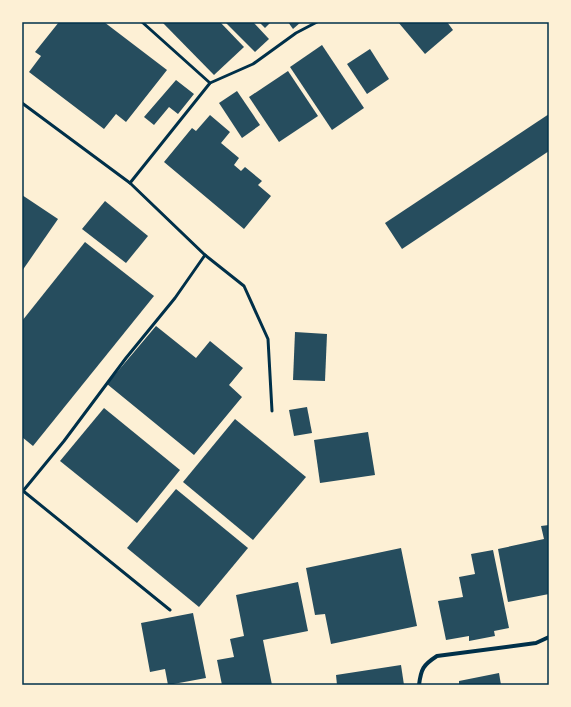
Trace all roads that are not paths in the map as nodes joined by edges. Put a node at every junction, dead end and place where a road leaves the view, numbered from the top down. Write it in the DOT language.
graph roads {
  1 [pos="142,22"];
  2 [pos="317,22"];
  3 [pos="210,83"];
  4 [pos="22,103"];
  5 [pos="130,183"];
  6 [pos="204,254"];
  7 [pos="272,412"];
  8 [pos="23,491"];
  9 [pos="170,610"];
  10 [pos="549,637"];
  11 [pos="420,685"];
  1 -- 3 [label="lane"];
  2 -- 3 [label="lane"];
  3 -- 5 [label="lane"];
  4 -- 5 [label="lane"];
  5 -- 6 [label="lane"];
  6 -- 7 [label="lane"];
  6 -- 8 [label="lane"];
  8 -- 9 [label="lane"];
  10 -- 11 [label="street"];
}
